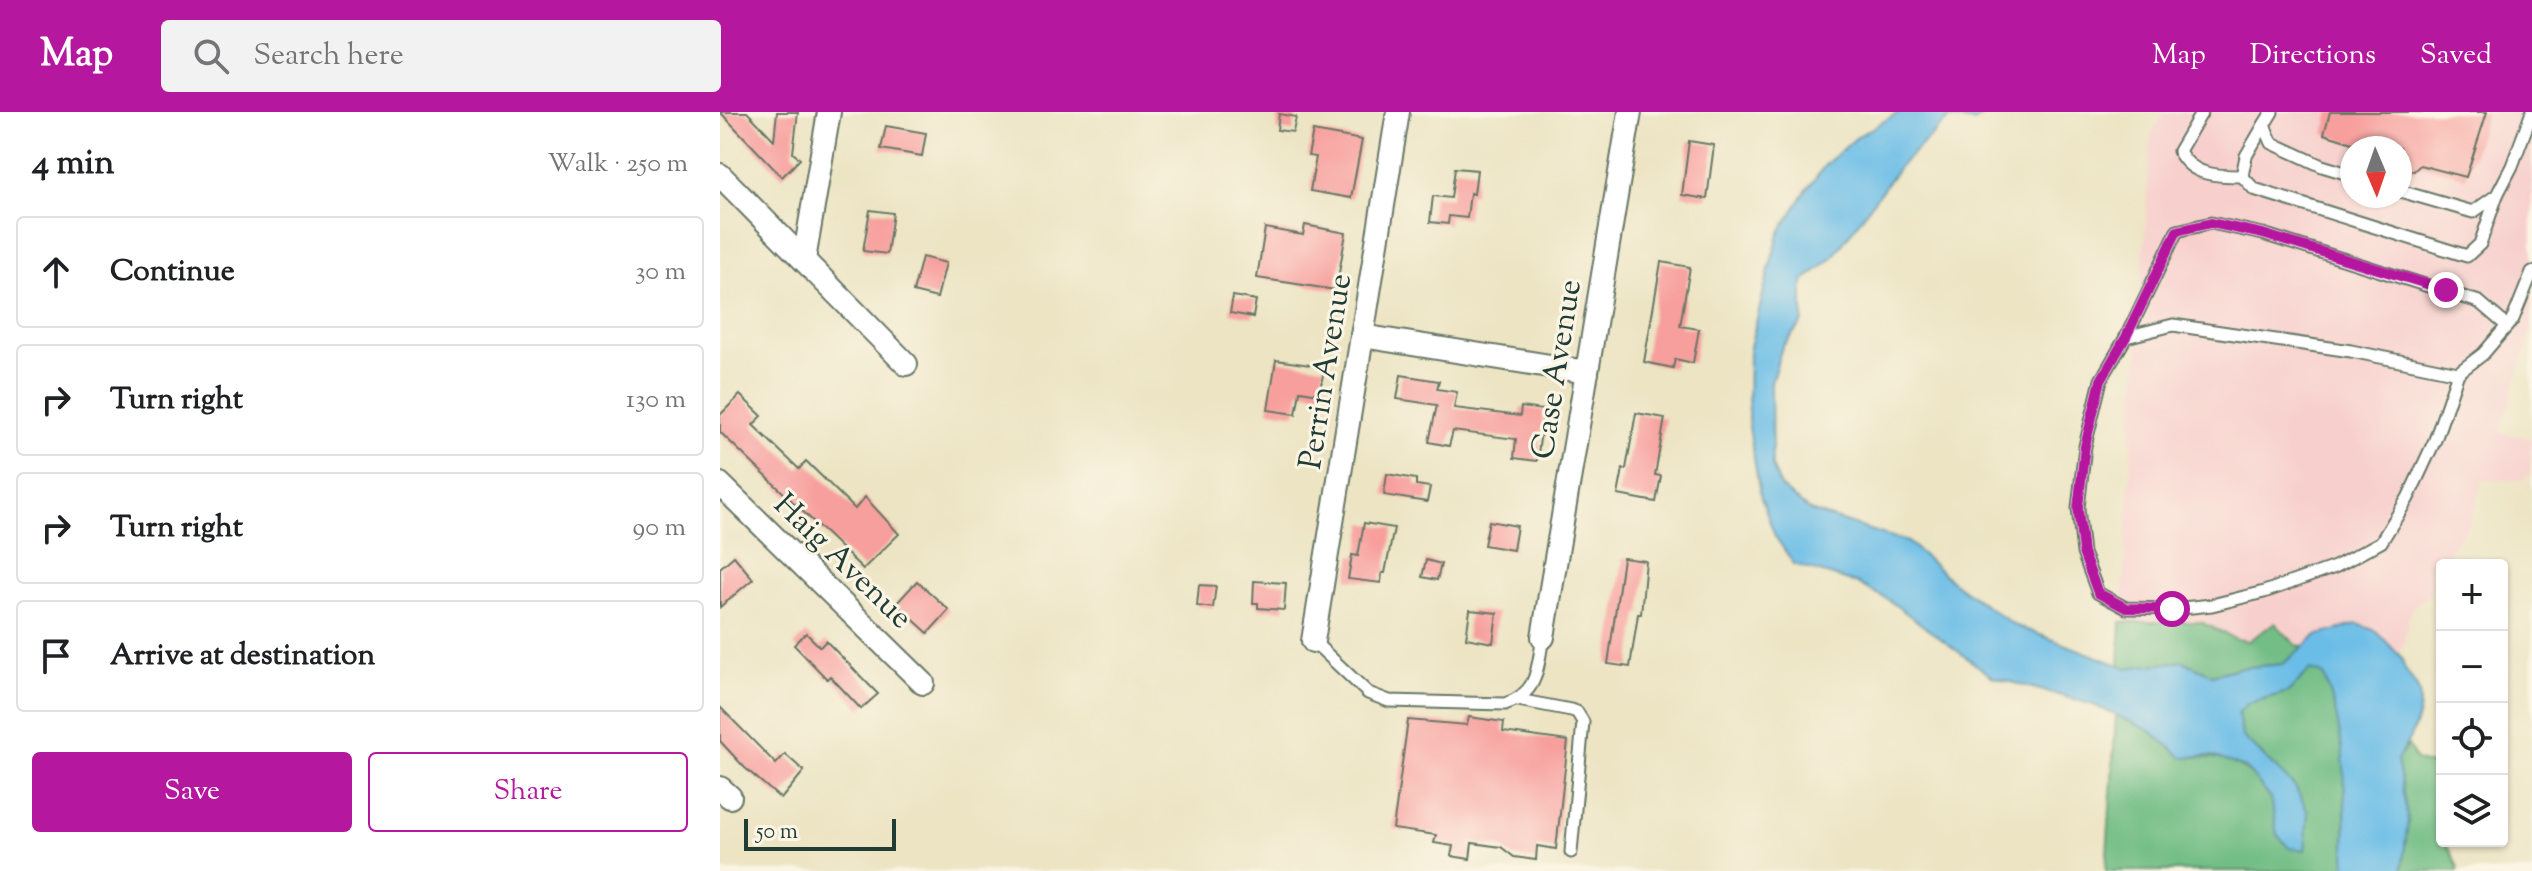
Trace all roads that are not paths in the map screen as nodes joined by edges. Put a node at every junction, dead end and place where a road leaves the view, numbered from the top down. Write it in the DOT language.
graph roads {
  1 [pos="829,112"];
  2 [pos="1398,112"];
  3 [pos="1630,112"];
  4 [pos="2202,112"];
  5 [pos="2272,112"];
  6 [pos="2532,112"];
  7 [pos="2264,125"];
  8 [pos="2340,171"];
  9 [pos="720,175"];
  10 [pos="2242,176"];
  11 [pos="2412,194"];
  12 [pos="2497,195"];
  13 [pos="804,260"];
  14 [pos="2532,272"];
  15 [pos="2507,326"];
  16 [pos="1362,336"];
  17 [pos="2126,337"];
  18 [pos="906,364"];
  19 [pos="1587,372"];
  20 [pos="2458,373"];
  21 [pos="720,484"];
  22 [pos="1543,637"];
  23 [pos="1313,641"];
  24 [pos="923,683"];
  25 [pos="1518,700"];
  26 [pos="1571,852"];
  1 -- 13 [label="street"];
  2 -- 16 [label="street, Perrin Avenue"];
  3 -- 19 [label="street, Case Avenue"];
  4 -- 10 [label="lane"];
  5 -- 7 [label="lane"];
  6 -- 12 [label="lane"];
  7 -- 8 [label="lane"];
  7 -- 10 [label="lane"];
  9 -- 13 [label="street"];
  10 -- 12 [label="lane"];
  11 -- 12 [label="lane"];
  13 -- 18 [label="street"];
  14 -- 15 [label="lane"];
  15 -- 17 [label="lane"];
  15 -- 20 [label="lane"];
  16 -- 19 [label="street"];
  16 -- 23 [label="street, Perrin Avenue"];
  17 -- 20 [label="lane"];
  17 -- 20 [label="lane"];
  19 -- 22 [label="street, Case Avenue"];
  21 -- 24 [label="street, Haig Avenue"];
  22 -- 25 [label="lane"];
  23 -- 25 [label="lane"];
  25 -- 26 [label="lane"];
}
